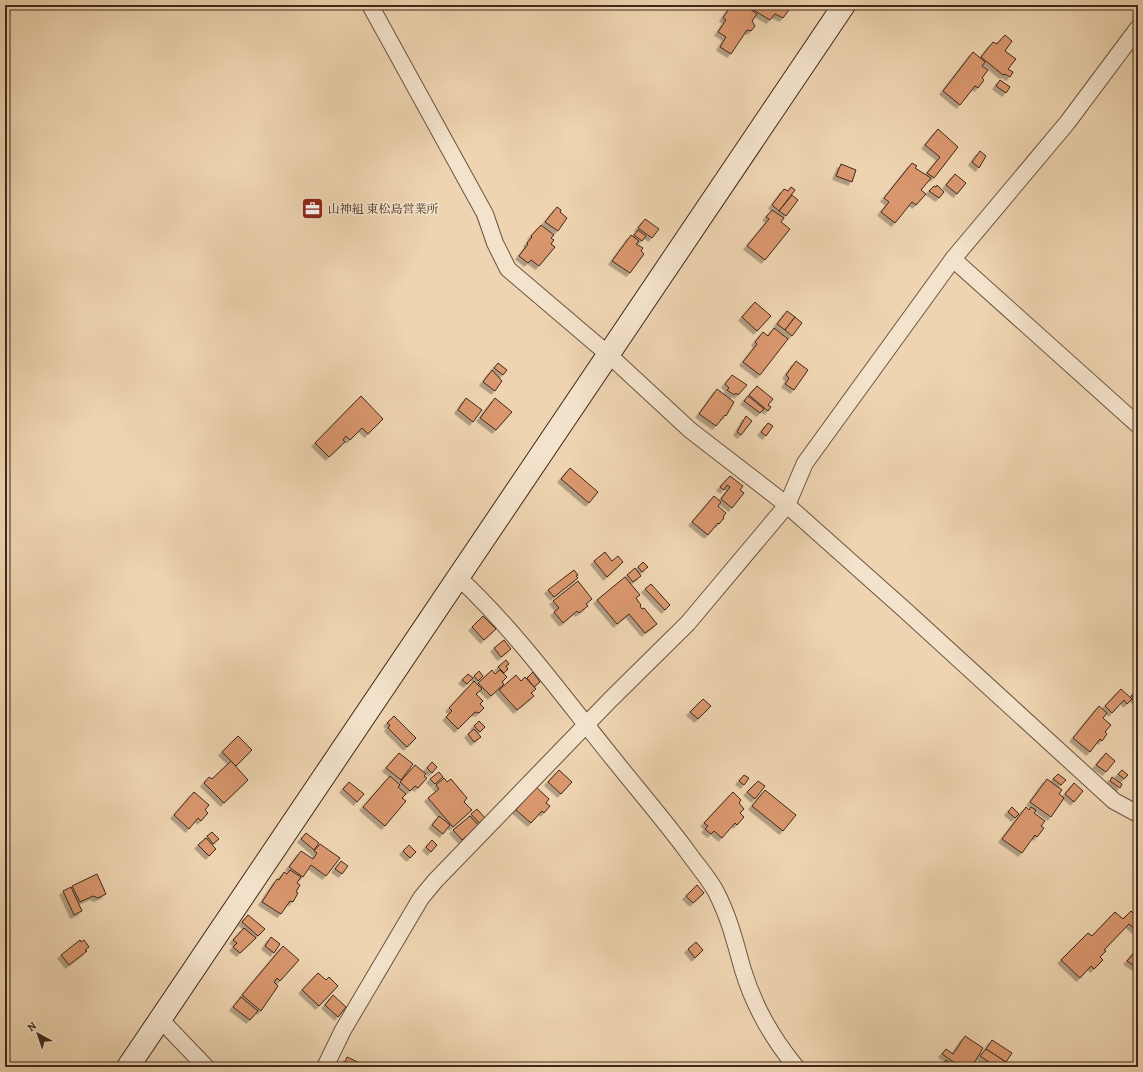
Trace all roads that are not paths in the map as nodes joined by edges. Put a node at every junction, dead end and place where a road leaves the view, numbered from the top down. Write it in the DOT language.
graph roads {
  1 [pos="370,5"];
  2 [pos="844,5"];
  3 [pos="1138,28"];
  4 [pos="953,259"];
  5 [pos="609,355"];
  6 [pos="1138,425"];
  7 [pos="787,505"];
  8 [pos="458,577"];
  9 [pos="586,725"];
  10 [pos="1138,814"];
  11 [pos="160,1020"];
  12 [pos="128,1067"];
  13 [pos="206,1067"];
  14 [pos="324,1067"];
  15 [pos="796,1067"];
  1 -- 5 [label="street"];
  2 -- 5 [label="street"];
  3 -- 4 [label="street"];
  4 -- 6 [label="street"];
  4 -- 7 [label="street"];
  5 -- 7 [label="street"];
  5 -- 8 [label="street"];
  7 -- 9 [label="street"];
  7 -- 10 [label="street"];
  8 -- 9 [label="street"];
  8 -- 11 [label="street"];
  9 -- 14 [label="street"];
  9 -- 15 [label="street"];
  11 -- 12 [label="street"];
  11 -- 13 [label="street"];
}
